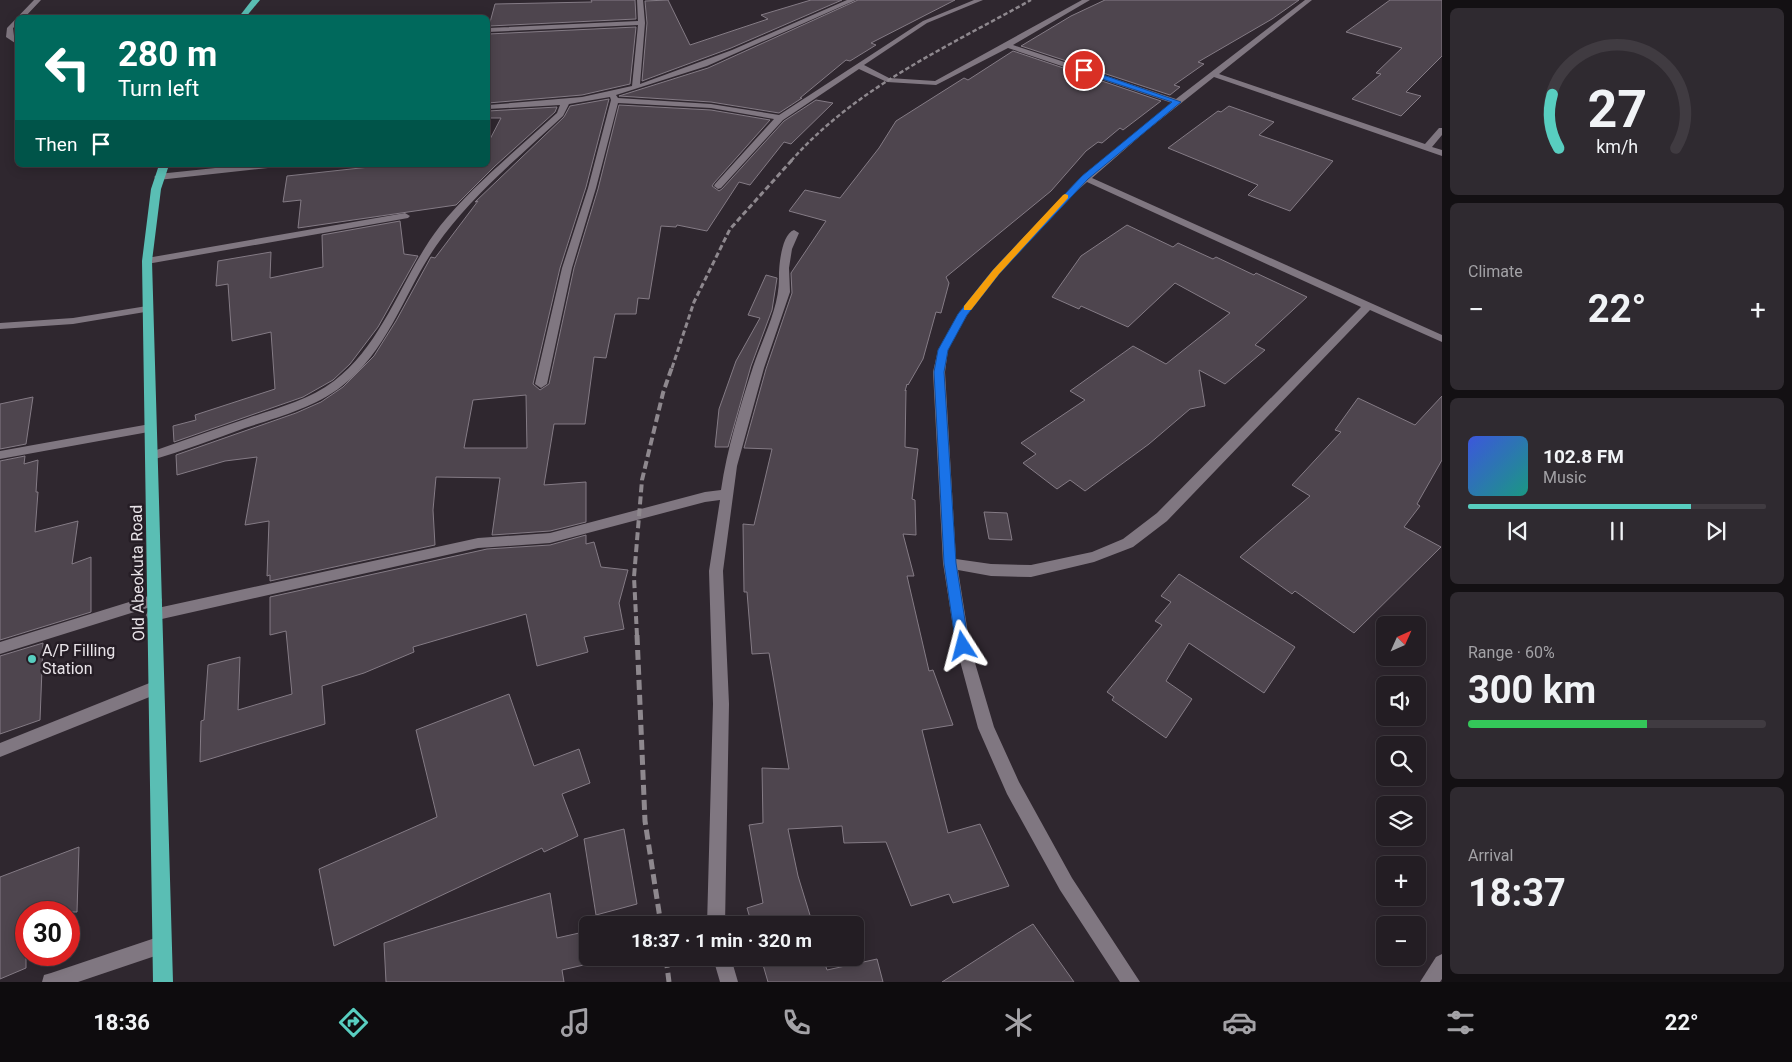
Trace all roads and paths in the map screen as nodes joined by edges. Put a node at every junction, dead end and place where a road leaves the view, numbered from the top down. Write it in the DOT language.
graph roads {
  1 [pos="38,0"];
  2 [pos="256,0"];
  3 [pos="640,0"];
  4 [pos="853,0"];
  5 [pos="980,0"];
  6 [pos="1087,0"];
  7 [pos="1307,0"];
  8 [pos="23,15"];
  9 [pos="244,15"];
  10 [pos="15,23"];
  11 [pos="642,24"];
  12 [pos="490,30"];
  13 [pos="15,41"];
  14 [pos="1008,45"];
  15 [pos="860,66"];
  16 [pos="1212,74"];
  17 [pos="636,87"];
  18 [pos="614,97"];
  19 [pos="566,101"];
  20 [pos="1177,102"];
  21 [pos="490,107"];
  22 [pos="780,118"];
  23 [pos="1442,130"];
  24 [pos="1427,148"];
  25 [pos="1442,153"];
  26 [pos="185,167"];
  27 [pos="251,167"];
  28 [pos="161,171"];
  29 [pos="181,175"];
  30 [pos="1085,178"];
  31 [pos="718,186"];
  32 [pos="405,216"];
  33 [pos="794,233"];
  34 [pos="147,261"];
  35 [pos="1368,306"];
  36 [pos="147,309"];
  37 [pos="0,326"];
  38 [pos="1442,339"];
  39 [pos="541,384"];
  40 [pos="150,428"];
  41 [pos="0,455"];
  42 [pos="152,456"];
  43 [pos="727,494"];
  44 [pos="950,563"];
  45 [pos="154,607"];
  46 [pos="0,648"];
  47 [pos="157,687"];
  48 [pos="0,750"];
  49 [pos="716,916"];
  50 [pos="161,945"];
  51 [pos="1442,963"];
  52 [pos="724,966"];
  53 [pos="51,982"];
  54 [pos="163,982"];
  55 [pos="728,982"];
  56 [pos="1131,982"];
  57 [pos="1429,982"];
  1 -- 8 [label="street"];
  2 -- 9 [label="highway"];
  3 -- 11 [label="street"];
  4 -- 17 [label="street"];
  5 -- 15 [label="street"];
  6 -- 14 [label="street"];
  7 -- 16 [label="street"];
  10 -- 13 [label="street"];
  11 -- 12 [label="street"];
  11 -- 17 [label="street"];
  14 -- 15 [label="street"];
  14 -- 20 [label="street"];
  15 -- 22 [label="street"];
  16 -- 20 [label="street"];
  16 -- 24 [label="street"];
  17 -- 18 [label="street"];
  18 -- 19 [label="street"];
  18 -- 22 [label="street"];
  18 -- 39 [label="street"];
  19 -- 21 [label="street"];
  19 -- 42 [label="street"];
  20 -- 30 [label="street"];
  22 -- 31 [label="street"];
  23 -- 24 [label="street"];
  24 -- 25 [label="street"];
  26 -- 29 [label="street"];
  27 -- 29 [label="street"];
  28 -- 29 [label="street"];
  28 -- 34 [label="highway, Old Abeokuta Road"];
  30 -- 35 [label="street"];
  30 -- 44 [label="street"];
  32 -- 34 [label="street"];
  33 -- 43 [label="street"];
  34 -- 36 [label="highway, Old Abeokuta Road"];
  35 -- 38 [label="street"];
  35 -- 44 [label="street"];
  36 -- 37 [label="street"];
  36 -- 40 [label="highway, Old Abeokuta Road"];
  40 -- 41 [label="street"];
  40 -- 42 [label="highway, Old Abeokuta Road"];
  42 -- 45 [label="highway, Old Abeokuta Road"];
  43 -- 45 [label="street"];
  43 -- 49 [label="street"];
  44 -- 56 [label="street"];
  45 -- 46 [label="street"];
  45 -- 47 [label="highway, Old Abeokuta Road"];
  47 -- 48 [label="street"];
  47 -- 50 [label="highway, Old Abeokuta Road"];
  50 -- 53 [label="street"];
  50 -- 54 [label="highway, Old Abeokuta Road"];
  51 -- 57 [label="street"];
  52 -- 55 [label="street"];
}
